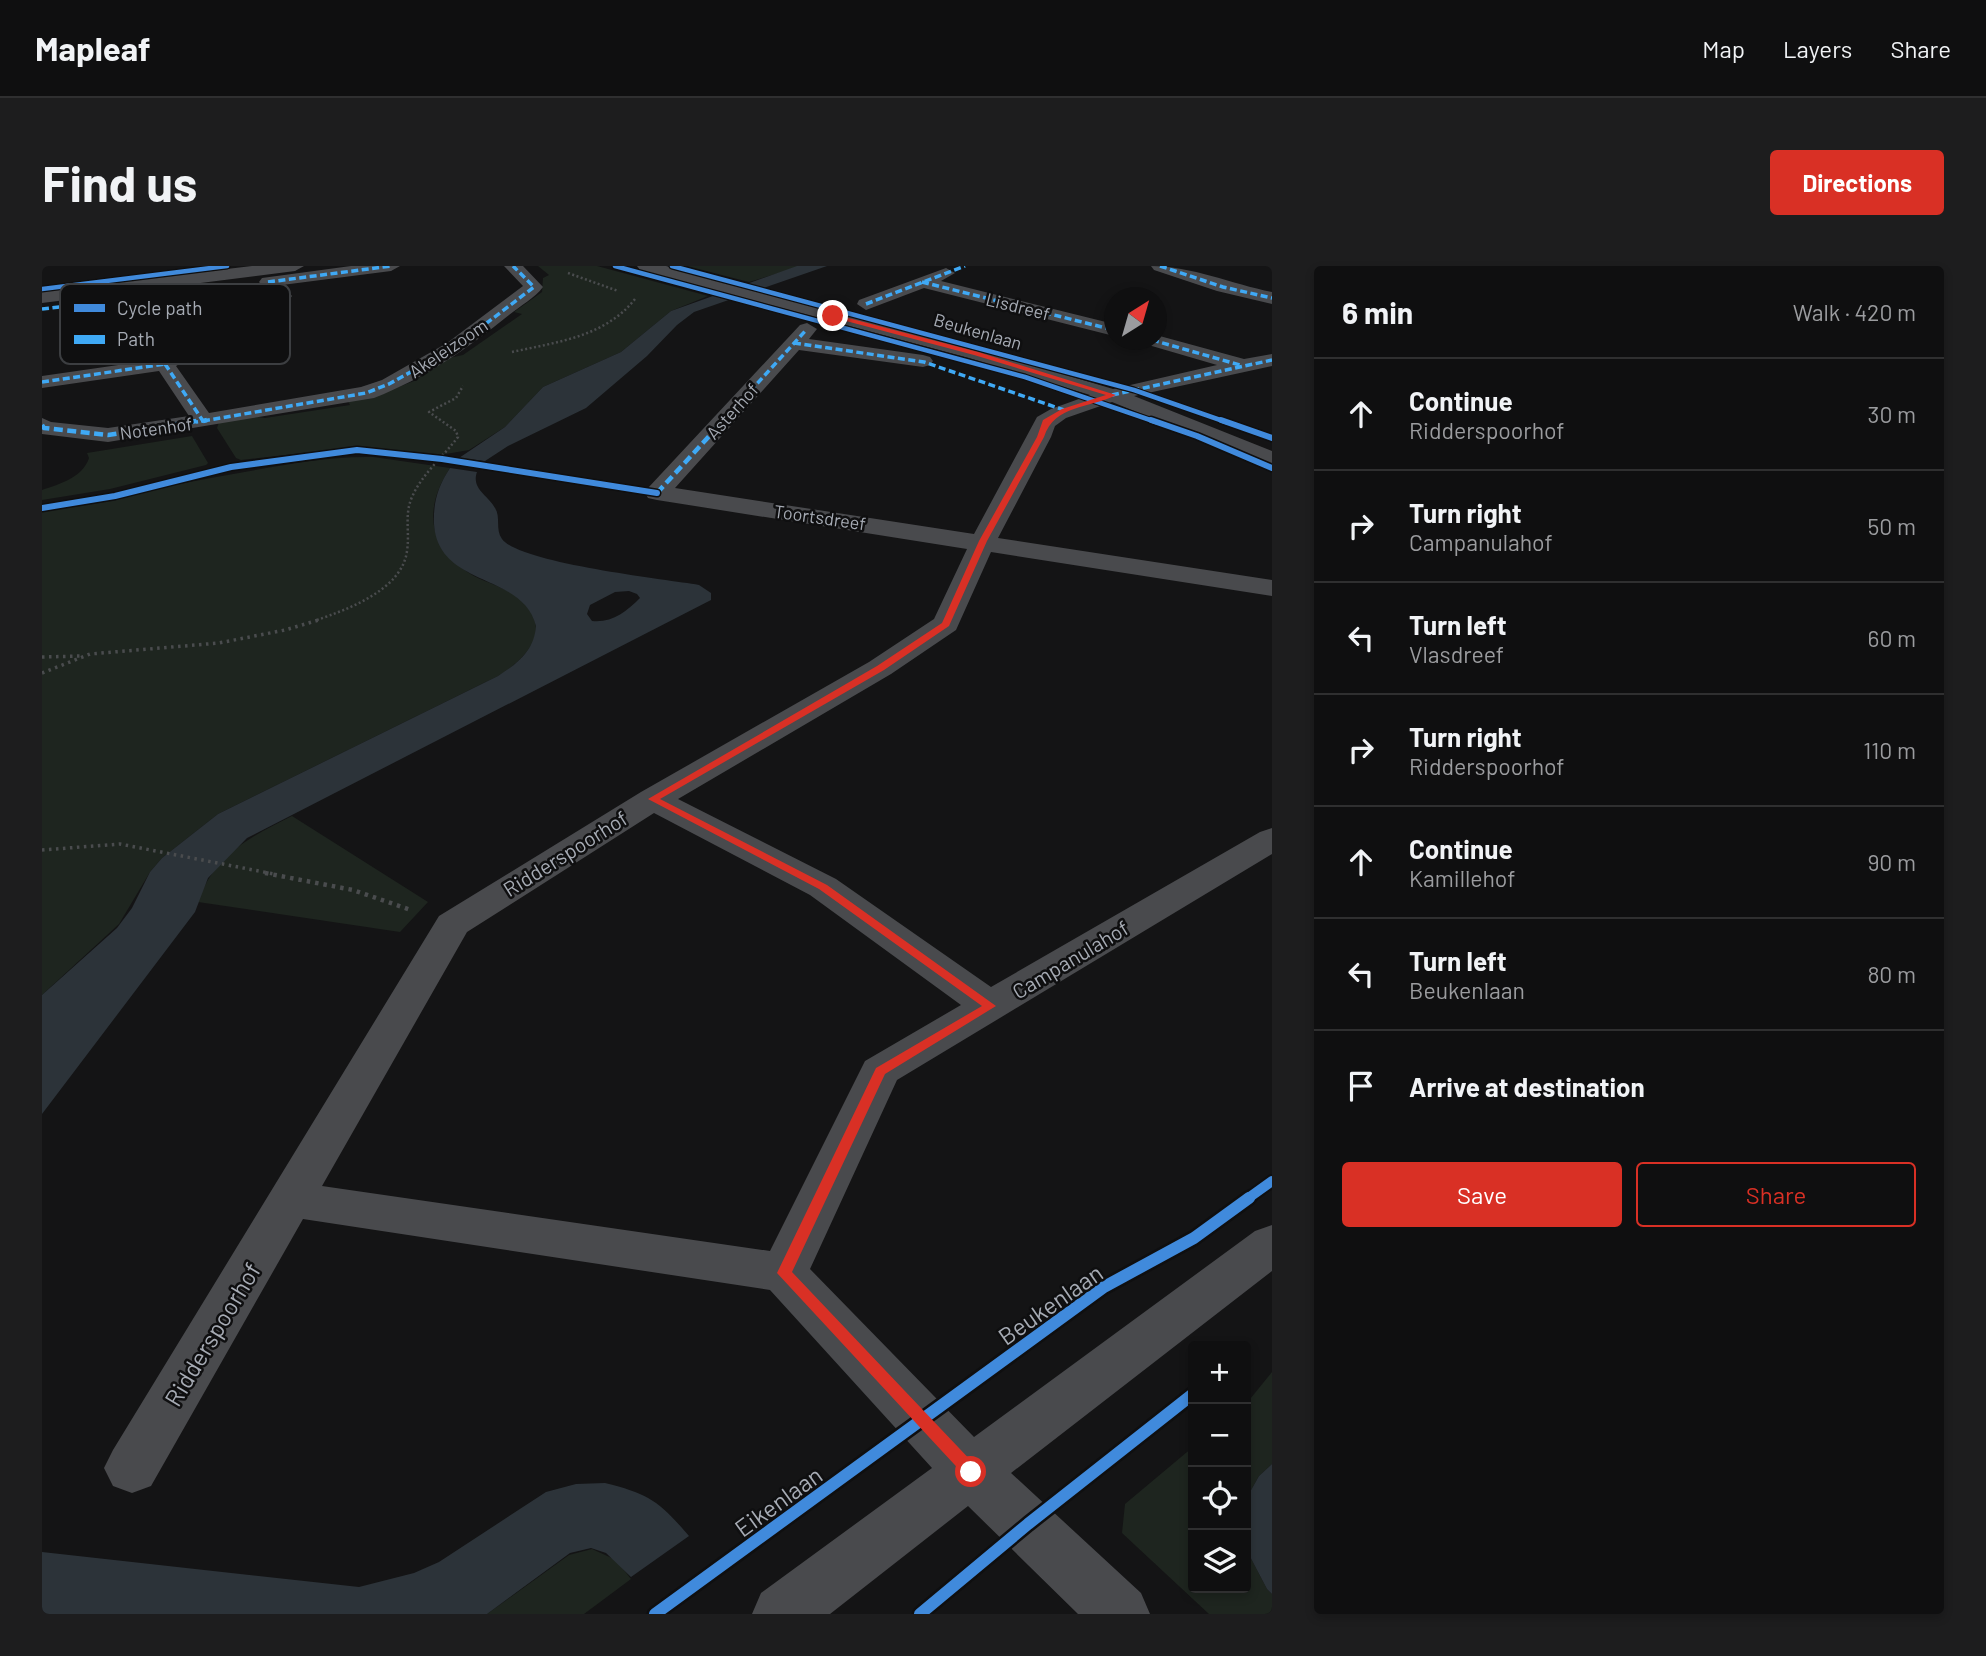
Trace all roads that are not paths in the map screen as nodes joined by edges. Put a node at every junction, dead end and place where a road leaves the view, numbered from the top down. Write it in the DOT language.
graph roads {
  1 [pos="391,266"];
  2 [pos="513,266"];
  3 [pos="646,266"];
  4 [pos="965,266"];
  5 [pos="1160,266"];
  6 [pos="298,271"];
  7 [pos="922,282"];
  8 [pos="195,284"];
  9 [pos="270,284"];
  10 [pos="60,295"];
  11 [pos="42,297"];
  12 [pos="1272,298"];
  13 [pos="866,304"];
  14 [pos="60,306"];
  15 [pos="42,309"];
  16 [pos="1104,327"];
  17 [pos="1167,344"];
  18 [pos="1272,360"];
  19 [pos="159,364"];
  20 [pos="166,364"];
  21 [pos="1243,366"];
  22 [pos="42,382"];
  23 [pos="1112,395"];
  24 [pos="1064,410"];
  25 [pos="203,421"];
  26 [pos="42,425"];
  27 [pos="1272,459"];
  28 [pos="657,493"];
  29 [pos="983,541"];
  30 [pos="1272,588"];
  31 [pos="653,799"];
  32 [pos="1272,839"];
  33 [pos="990,1006"];
  34 [pos="292,1199"];
  35 [pos="1272,1244"];
  36 [pos="784,1273"];
  37 [pos="132,1468"];
  38 [pos="971,1472"];
  39 [pos="782,1614"];
  40 [pos="1121,1614"];
  1 -- 6 [label="street"];
  2 -- 25 [label="street, Akeleizoom"];
  3 -- 23 [label="street, Beukenlaan"];
  4 -- 7 [label="street"];
  5 -- 12 [label="street"];
  6 -- 8 [label="street"];
  6 -- 9 [label="street"];
  7 -- 13 [label="street"];
  7 -- 16 [label="street, Lisdreef"];
  10 -- 11 [label="street"];
  14 -- 15 [label="street"];
  17 -- 21 [label="street"];
  18 -- 21 [label="street"];
  19 -- 22 [label="street"];
  20 -- 25 [label="street, Notenhof"];
  21 -- 23 [label="street"];
  23 -- 24 [label="street"];
  23 -- 27 [label="street, Beukenlaan"];
  24 -- 28 [label="street, Asterhof"];
  24 -- 29 [label="street, Ridderspoorhof"];
  25 -- 26 [label="street, Notenhof"];
  28 -- 29 [label="street, Toortsdreef"];
  29 -- 30 [label="street"];
  29 -- 31 [label="street, Ridderspoorhof"];
  31 -- 33 [label="street"];
  31 -- 34 [label="street, Ridderspoorhof"];
  32 -- 33 [label="street, Campanulahof"];
  33 -- 36 [label="street, Campanulahof"];
  34 -- 36 [label="street"];
  34 -- 37 [label="street, Ridderspoorhof"];
  35 -- 38 [label="street"];
  36 -- 38 [label="street"];
  38 -- 39 [label="street"];
  38 -- 40 [label="street"];
}
